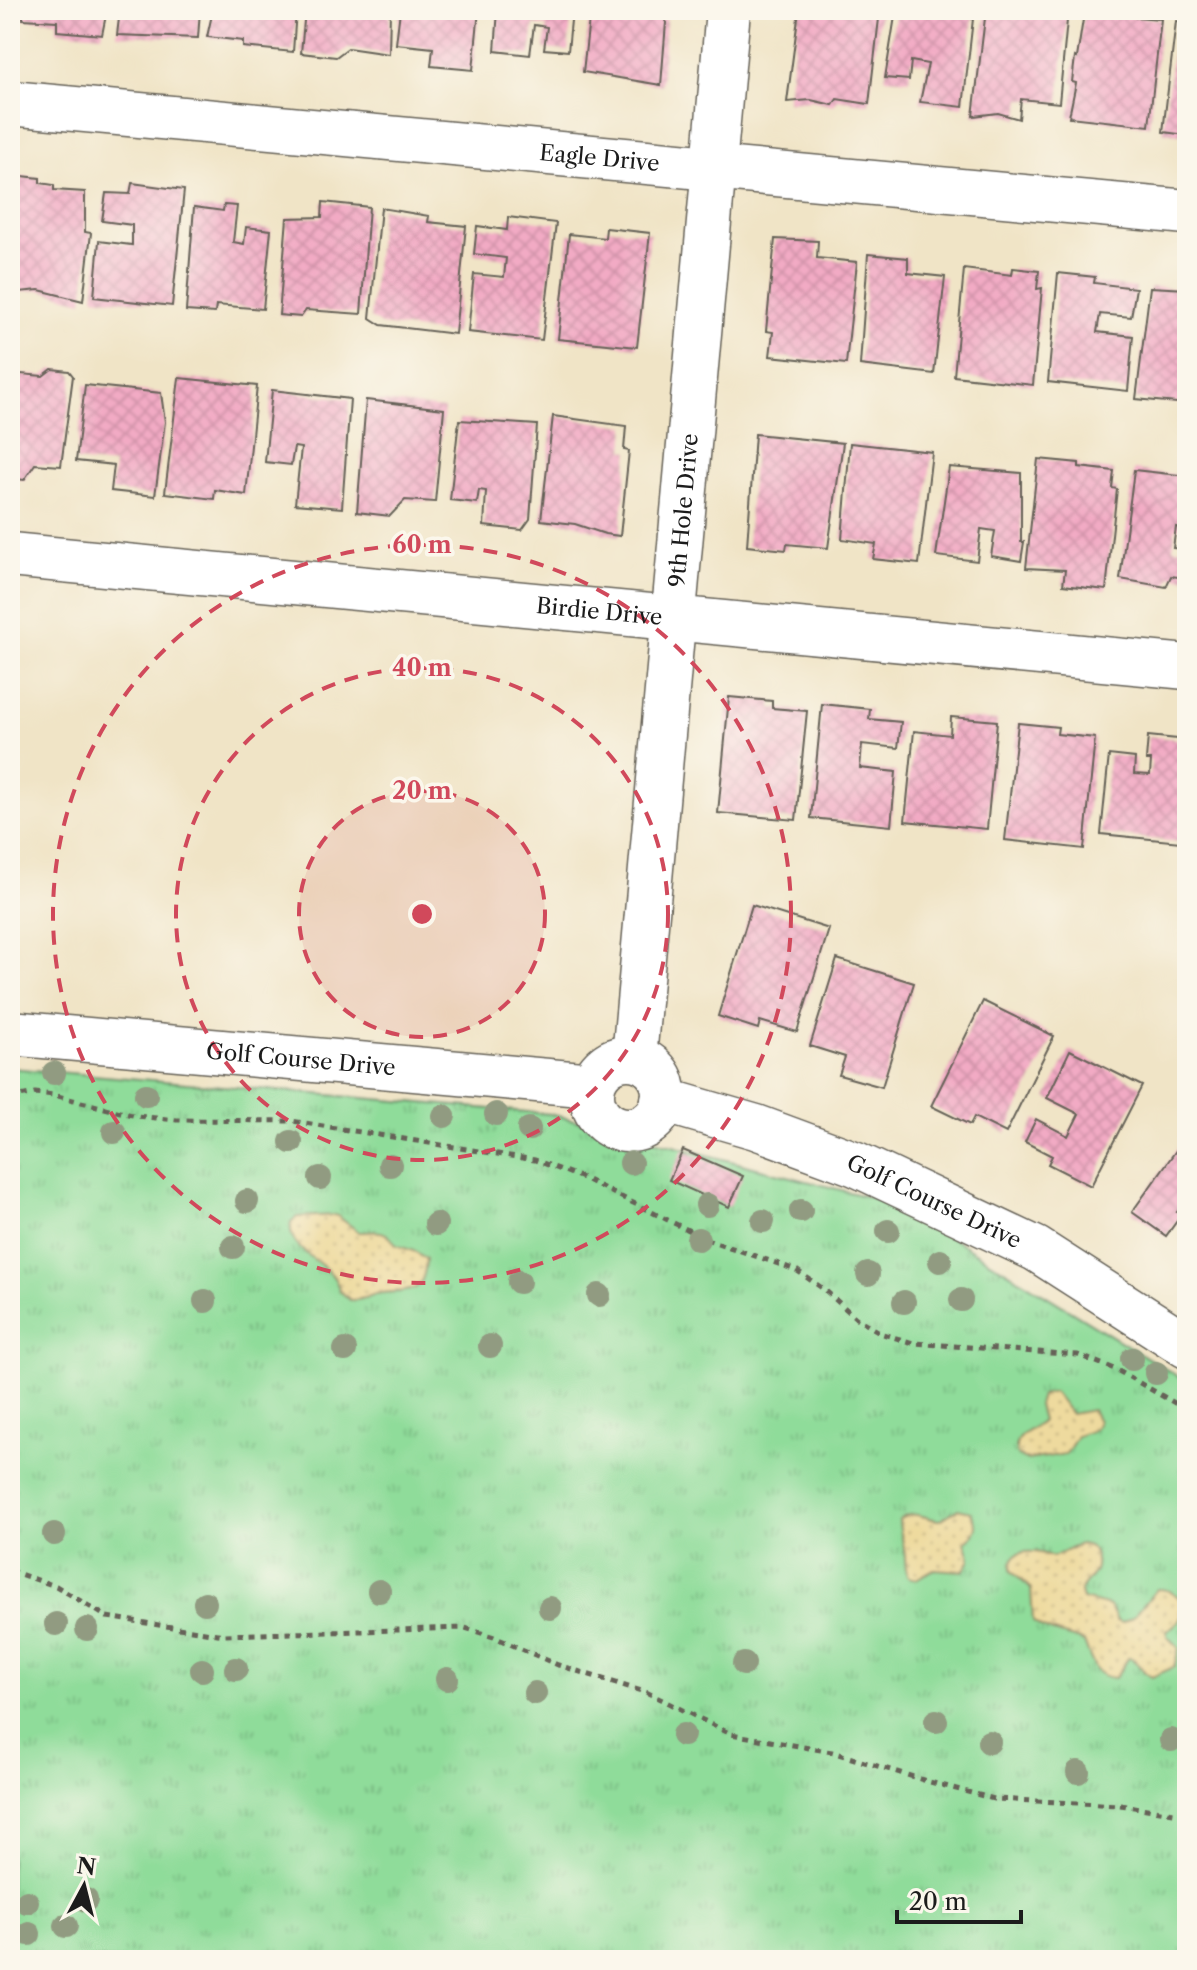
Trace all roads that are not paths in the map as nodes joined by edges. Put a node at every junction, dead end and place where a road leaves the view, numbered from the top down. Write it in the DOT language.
graph roads {
  1 [pos="728,10"];
  2 [pos="10,103"];
  3 [pos="714,168"];
  4 [pos="1187,212"];
  5 [pos="10,555"];
  6 [pos="673,618"];
  7 [pos="1187,667"];
  8 [pos="10,1033"];
  9 [pos="634,1058"];
  10 [pos="593,1085"];
  11 [pos="663,1100"];
  12 [pos="1187,1346"];
  1 -- 3 [label="street, 9th Hole Drive"];
  2 -- 3 [label="street, Eagle Drive"];
  3 -- 4 [label="street, Eagle Drive"];
  3 -- 6 [label="street, 9th Hole Drive"];
  5 -- 6 [label="street, Birdie Drive"];
  6 -- 7 [label="street, Birdie Drive"];
  6 -- 9 [label="street, 9th Hole Drive"];
  8 -- 10 [label="street, Golf Course Drive"];
  9 -- 10 [label="street"];
  9 -- 11 [label="street"];
  10 -- 11 [label="street"];
  11 -- 12 [label="street, Golf Course Drive"];
}
